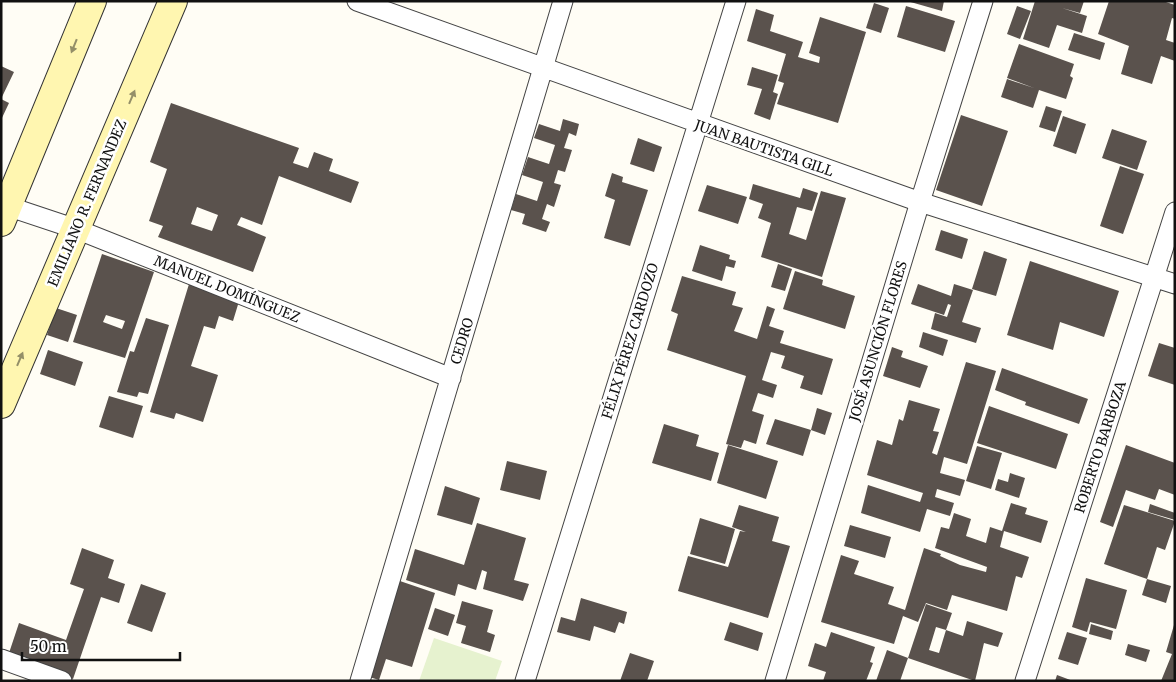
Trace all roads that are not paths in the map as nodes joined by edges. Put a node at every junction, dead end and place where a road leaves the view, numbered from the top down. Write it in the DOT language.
graph roads {
  1 [pos="92,1"];
  2 [pos="173,1"];
  3 [pos="357,1"];
  4 [pos="563,1"];
  5 [pos="736,1"];
  6 [pos="983,1"];
  7 [pos="543,68"];
  8 [pos="698,124"];
  9 [pos="920,202"];
  10 [pos="3,211"];
  11 [pos="1175,212"];
  12 [pos="76,229"];
  13 [pos="1155,278"];
  14 [pos="1175,284"];
  15 [pos="451,378"];
  16 [pos="1,404"];
  17 [pos="1,659"];
  18 [pos="62,681"];
  19 [pos="360,681"];
  20 [pos="525,681"];
  21 [pos="775,681"];
  22 [pos="1025,681"];
  1 -- 10 [label="main road, one-way"];
  12 -- 2 [label="main road, EMILIANO R. FERNANDEZ, one-way"];
  3 -- 7 [label="street, JUAN BAUTISTA GILL"];
  4 -- 7 [label="street, CEDRO"];
  5 -- 8 [label="street, FÉLIX PÉREZ CARDOZO"];
  6 -- 9 [label="street, JOSÉ ASUNCIÓN FLORES"];
  7 -- 8 [label="street, JUAN BAUTISTA GILL"];
  7 -- 15 [label="street, CEDRO"];
  8 -- 9 [label="street, JUAN BAUTISTA GILL"];
  8 -- 20 [label="street, FÉLIX PÉREZ CARDOZO"];
  9 -- 13 [label="street, JUAN BAUTISTA GILL"];
  9 -- 21 [label="street, JOSÉ ASUNCIÓN FLORES"];
  10 -- 12 [label="street, MANUEL DOMÍNGUEZ"];
  11 -- 13 [label="street, ROBERTO BARBOZA"];
  12 -- 15 [label="street, MANUEL DOMÍNGUEZ"];
  16 -- 12 [label="main road, EMILIANO R. FERNANDEZ, one-way"];
  13 -- 14 [label="street, JUAN BAUTISTA GILL"];
  13 -- 22 [label="street, ROBERTO BARBOZA"];
  15 -- 19 [label="street, CEDRO"];
  17 -- 18 [label="street"];
}
